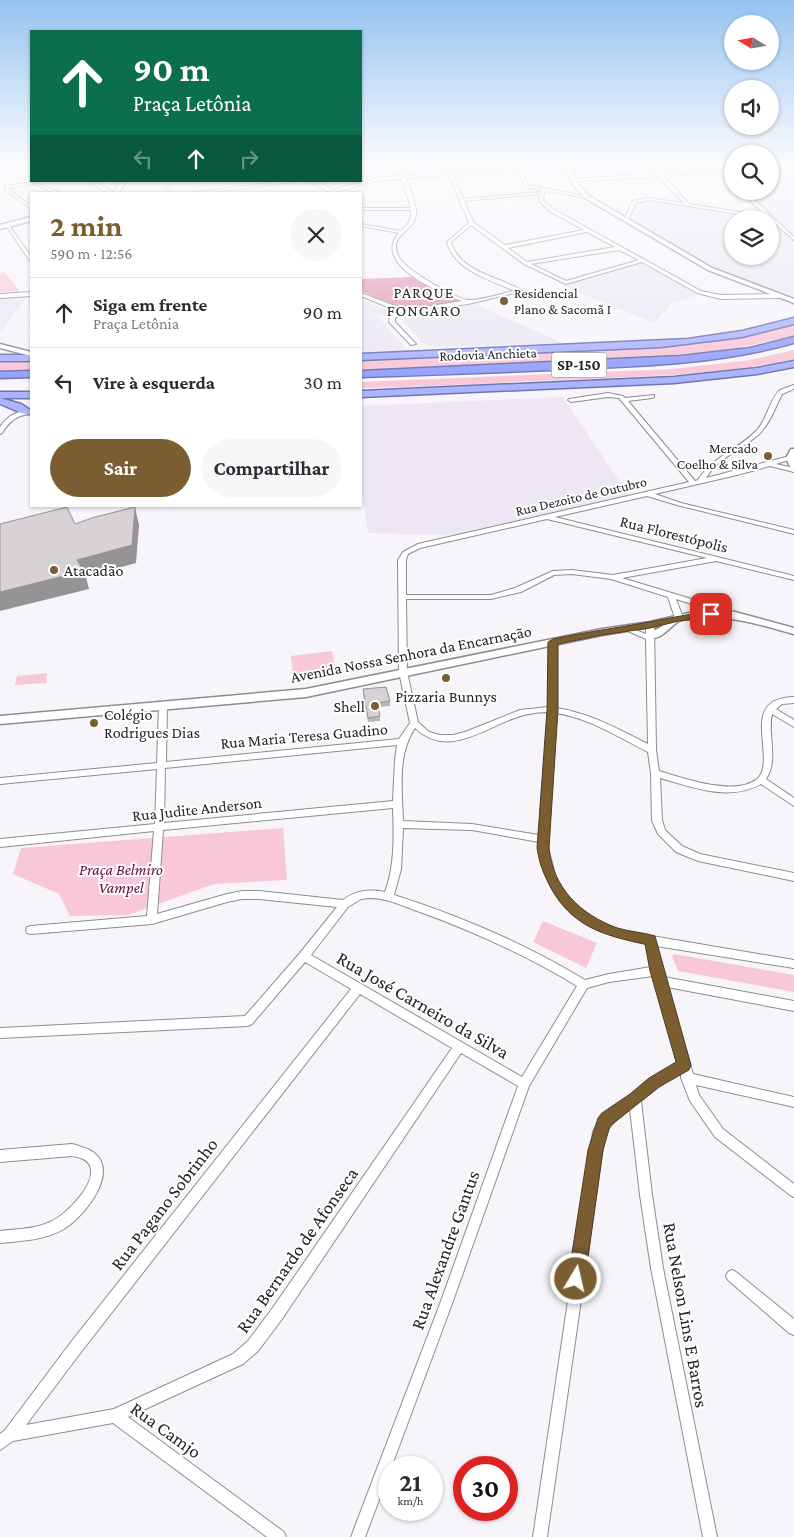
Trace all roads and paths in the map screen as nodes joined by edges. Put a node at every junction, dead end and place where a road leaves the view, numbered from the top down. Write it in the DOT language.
graph roads {
  1 [pos="15,235"];
  2 [pos="399,235"];
  3 [pos="457,235"];
  4 [pos="487,235"];
  5 [pos="568,235"];
  6 [pos="594,235"];
  7 [pos="651,235"];
  8 [pos="504,247"];
  9 [pos="620,248"];
  10 [pos="30,258"];
  11 [pos="642,261"];
  12 [pos="526,263"];
  13 [pos="520,291"];
  14 [pos="30,294"];
  15 [pos="362,294"];
  16 [pos="0,296"];
  17 [pos="779,296"];
  18 [pos="794,301"];
  19 [pos="468,302"];
  20 [pos="405,312"];
  21 [pos="794,321"];
  22 [pos="392,322"];
  23 [pos="794,340"];
  24 [pos="413,344"];
  25 [pos="0,346"];
  26 [pos="794,346"];
  27 [pos="476,352"];
  28 [pos="30,356"];
  29 [pos="30,356"];
  30 [pos="391,356"];
  31 [pos="0,357"];
  32 [pos="362,357"];
  33 [pos="794,364"];
  34 [pos="0,374"];
  35 [pos="30,374"];
  36 [pos="362,374"];
  37 [pos="362,379"];
  38 [pos="0,380"];
  39 [pos="30,380"];
  40 [pos="794,387"];
  41 [pos="362,394"];
  42 [pos="0,395"];
  43 [pos="30,395"];
  44 [pos="652,396"];
  45 [pos="571,400"];
  46 [pos="624,400"];
  47 [pos="0,401"];
  48 [pos="29,412"];
  49 [pos="0,432"];
  50 [pos="792,454"];
  51 [pos="773,464"];
  52 [pos="794,468"];
  53 [pos="701,481"];
  54 [pos="693,482"];
  55 [pos="646,493"];
  56 [pos="548,516"];
  57 [pos="794,532"];
  58 [pos="717,559"];
  59 [pos="612,578"];
  60 [pos="794,578"];
  61 [pos="672,596"];
  62 [pos="402,598"];
  63 [pos="735,615"];
  64 [pos="676,618"];
  65 [pos="650,625"];
  66 [pos="625,628"];
  67 [pos="794,631"];
  68 [pos="650,637"];
  69 [pos="553,642"];
  70 [pos="403,672"];
  71 [pos="794,700"];
  72 [pos="163,707"];
  73 [pos="770,709"];
  74 [pos="552,710"];
  75 [pos="0,720"];
  76 [pos="414,724"];
  77 [pos="794,724"];
  78 [pos="402,742"];
  79 [pos="652,750"];
  80 [pos="161,765"];
  81 [pos="655,773"];
  82 [pos="762,780"];
  83 [pos="0,781"];
  84 [pos="794,803"];
  85 [pos="397,804"];
  86 [pos="398,824"];
  87 [pos="159,828"];
  88 [pos="544,839"];
  89 [pos="0,843"];
  90 [pos="794,877"];
  91 [pos="388,898"];
  92 [pos="345,904"];
  93 [pos="152,920"];
  94 [pos="31,930"];
  95 [pos="650,940"];
  96 [pos="304,956"];
  97 [pos="794,964"];
  98 [pos="658,976"];
  99 [pos="584,985"];
  100 [pos="358,988"];
  101 [pos="794,1006"];
  102 [pos="0,1033"];
  103 [pos="459,1046"];
  104 [pos="684,1065"];
  105 [pos="687,1078"];
  106 [pos="524,1084"];
  107 [pos="635,1099"];
  108 [pos="794,1102"];
  109 [pos="0,1156"];
  110 [pos="794,1191"];
  111 [pos="0,1237"];
  112 [pos="732,1276"];
  113 [pos="794,1328"];
  114 [pos="115,1416"];
  115 [pos="5,1439"];
  116 [pos="279,1537"];
  117 [pos="358,1537"];
  118 [pos="540,1537"];
  119 [pos="710,1537"];
  1 -- 10 [label="street"];
  2 -- 19 [label="street"];
  3 -- 13 [label="street"];
  4 -- 8 [label="street"];
  5 -- 8 [label="street"];
  6 -- 9 [label="street"];
  7 -- 17 [label="street"];
  8 -- 12 [label="street"];
  9 -- 11 [label="street"];
  9 -- 12 [label="street"];
  11 -- 12 [label="street"];
  11 -- 17 [label="street"];
  13 -- 19 [label="street"];
  14 -- 16 [label="street"];
  15 -- 20 [label="street"];
  17 -- 18 [label="street"];
  19 -- 20 [label="street"];
  20 -- 22 [label="street"];
  21 -- 27 [label="highway, SP-150"];
  22 -- 24 [label="street"];
  23 -- 36 [label="highway, Rodovia Anchieta / SP-150"];
  24 -- 27 [label="highway"];
  24 -- 30 [label="highway"];
  25 -- 28 [label="street"];
  25 -- 31 [label="street"];
  26 -- 37 [label="highway, Rodovia Anchieta / SP-150"];
  27 -- 30 [label="highway, SP-150"];
  29 -- 31 [label="highway"];
  30 -- 32 [label="highway, SP-150"];
  33 -- 41 [label="highway, SP-150"];
  34 -- 35 [label="highway"];
  38 -- 39 [label="highway"];
  40 -- 53 [label="street"];
  42 -- 43 [label="highway"];
  44 -- 46 [label="street"];
  45 -- 46 [label="street"];
  46 -- 54 [label="street"];
  47 -- 48 [label="highway"];
  48 -- 49 [label="street"];
  50 -- 51 [label="street, Rua Dezoito de Outubro"];
  50 -- 52 [label="street"];
  51 -- 52 [label="street, Rua Dezoito de Outubro"];
  51 -- 53 [label="street, Rua Dezoito de Outubro"];
  53 -- 54 [label="street, Rua Dezoito de Outubro"];
  54 -- 55 [label="street, Rua Dezoito de Outubro"];
  55 -- 56 [label="street, Rua Dezoito de Outubro"];
  55 -- 57 [label="street"];
  56 -- 58 [label="street, Rua Florestópolis"];
  56 -- 62 [label="street, Rua Dezoito de Outubro"];
  58 -- 59 [label="street"];
  58 -- 60 [label="street, Rua Florestópolis"];
  59 -- 61 [label="street"];
  59 -- 62 [label="street"];
  61 -- 63 [label="street"];
  61 -- 64 [label="street"];
  62 -- 70 [label="street"];
  63 -- 64 [label="street, Avenida Nossa Senhora da Encarnação"];
  63 -- 67 [label="street, Avenida Nossa Senhora da Encarnação"];
  64 -- 65 [label="street, Avenida Nossa Senhora da Encarnação"];
  64 -- 68 [label="street"];
  65 -- 66 [label="street, Avenida Nossa Senhora da Encarnação"];
  65 -- 68 [label="street"];
  66 -- 68 [label="street"];
  66 -- 69 [label="street, Avenida Nossa Senhora da Encarnação"];
  68 -- 79 [label="street"];
  69 -- 70 [label="street, Avenida Nossa Senhora da Encarnação"];
  69 -- 74 [label="street"];
  70 -- 72 [label="street, Avenida Nossa Senhora da Encarnação"];
  70 -- 76 [label="street"];
  71 -- 73 [label="street"];
  72 -- 75 [label="street, Avenida Nossa Senhora da Encarnação"];
  72 -- 80 [label="street"];
  73 -- 77 [label="street"];
  73 -- 82 [label="street"];
  74 -- 76 [label="street"];
  74 -- 79 [label="street"];
  74 -- 88 [label="street"];
  76 -- 78 [label="street"];
  78 -- 80 [label="street, Rua Maria Teresa Guadino"];
  78 -- 85 [label="street"];
  79 -- 81 [label="street"];
  80 -- 83 [label="street, Rua Maria Teresa Guadino"];
  80 -- 87 [label="street"];
  81 -- 82 [label="street"];
  81 -- 90 [label="street"];
  82 -- 84 [label="street"];
  85 -- 86 [label="street"];
  85 -- 87 [label="street, Rua Judite Anderson"];
  86 -- 88 [label="street"];
  86 -- 91 [label="street"];
  87 -- 89 [label="street, Rua Judite Anderson"];
  87 -- 93 [label="street"];
  88 -- 95 [label="street"];
  91 -- 92 [label="street"];
  91 -- 99 [label="street"];
  92 -- 93 [label="street"];
  92 -- 96 [label="street"];
  93 -- 94 [label="street"];
  95 -- 97 [label="street"];
  95 -- 98 [label="street"];
  96 -- 100 [label="street, Rua José Carneiro da Silva"];
  96 -- 102 [label="street"];
  98 -- 99 [label="street"];
  98 -- 101 [label="street"];
  98 -- 104 [label="street"];
  99 -- 106 [label="street, Rua Alexandre Gantus"];
  100 -- 103 [label="street, Rua José Carneiro da Silva"];
  100 -- 115 [label="street, Rua Pagano Sobrinho"];
  103 -- 106 [label="street, Rua José Carneiro da Silva"];
  103 -- 114 [label="street, Rua Bernardo de Afonseca"];
  104 -- 105 [label="street"];
  104 -- 107 [label="street"];
  105 -- 108 [label="street"];
  105 -- 110 [label="street"];
  106 -- 117 [label="street, Rua Alexandre Gantus"];
  107 -- 118 [label="street"];
  107 -- 119 [label="street, Rua Nelson Lins E Barros"];
  109 -- 111 [label="street"];
  112 -- 113 [label="street"];
  114 -- 115 [label="street, Rua Camjo"];
  114 -- 116 [label="street, Rua Camjo"];
}
